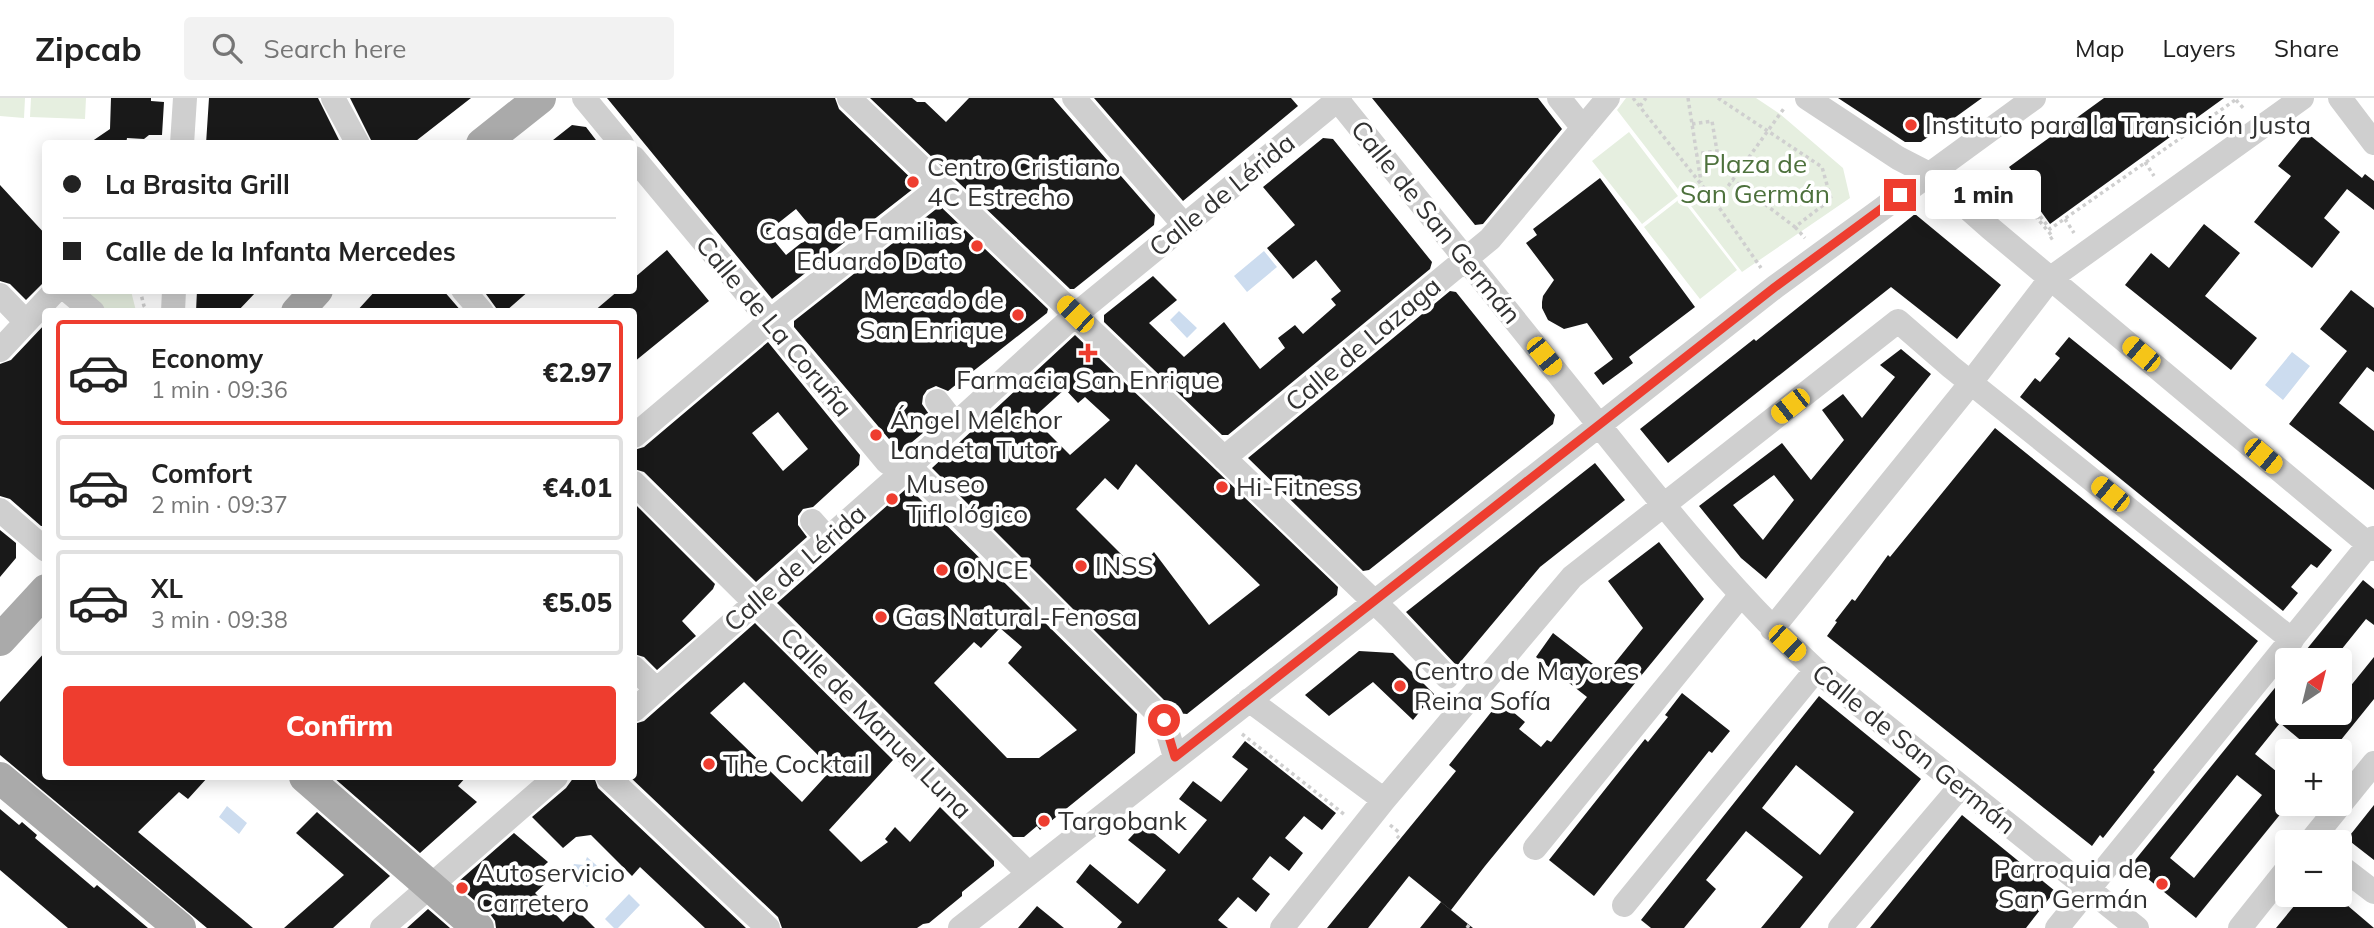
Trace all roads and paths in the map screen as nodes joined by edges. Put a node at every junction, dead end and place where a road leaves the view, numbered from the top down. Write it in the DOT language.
graph roads {
  1 [pos="184,98"];
  2 [pos="333,98"];
  3 [pos="540,98"];
  4 [pos="584,98"];
  5 [pos="849,98"];
  6 [pos="1074,98"];
  7 [pos="1559,98"];
  8 [pos="1608,98"];
  9 [pos="1633,98"];
  10 [pos="1646,98"];
  11 [pos="1688,98"];
  12 [pos="1718,98"];
  13 [pos="2034,98"];
  14 [pos="2302,98"];
  15 [pos="2340,98"];
  16 [pos="1338,99"];
  17 [pos="2237,99"];
  18 [pos="1796,102"];
  19 [pos="1640,106"];
  20 [pos="2245,110"];
  21 [pos="1692,124"];
  22 [pos="1583,128"];
  23 [pos="1768,131"];
  24 [pos="182,140"];
  25 [pos="356,140"];
  26 [pos="487,140"];
  27 [pos="619,140"];
  28 [pos="2374,143"];
  29 [pos="1696,154"];
  30 [pos="637,162"];
  31 [pos="2145,162"];
  32 [pos="2006,172"];
  33 [pos="1929,174"];
  34 [pos="2154,176"];
  35 [pos="1733,180"];
  36 [pos="1701,184"];
  37 [pos="941,186"];
  38 [pos="1716,203"];
  39 [pos="2029,203"];
  40 [pos="2022,205"];
  41 [pos="2039,216"];
  42 [pos="2065,219"];
  43 [pos="1184,225"];
  44 [pos="1795,228"];
  45 [pos="2074,233"];
  46 [pos="2050,239"];
  47 [pos="1806,240"];
  48 [pos="1465,259"];
  49 [pos="1761,268"];
  50 [pos="2051,278"];
  51 [pos="52,294"];
  52 [pos="72,294"];
  53 [pos="313,294"];
  54 [pos="466,294"];
  55 [pos="0,295"];
  56 [pos="88,308"];
  57 [pos="301,308"];
  58 [pos="479,308"];
  59 [pos="1075,314"];
  60 [pos="26,322"];
  61 [pos="769,322"];
  62 [pos="0,350"];
  63 [pos="1971,382"];
  64 [pos="937,401"];
  65 [pos="955,425"];
  66 [pos="1598,426"];
  67 [pos="637,433"];
  68 [pos="1223,458"];
  69 [pos="904,472"];
  70 [pos="637,486"];
  71 [pos="1663,506"];
  72 [pos="0,510"];
  73 [pos="2372,544"];
  74 [pos="42,547"];
  75 [pos="42,594"];
  76 [pos="1740,596"];
  77 [pos="755,602"];
  78 [pos="1374,603"];
  79 [pos="1772,629"];
  80 [pos="0,640"];
  81 [pos="2292,640"];
  82 [pos="1816,670"];
  83 [pos="637,671"];
  84 [pos="1447,677"];
  85 [pos="657,690"];
  86 [pos="1249,700"];
  87 [pos="637,707"];
  88 [pos="1242,734"];
  89 [pos="1175,757"];
  90 [pos="2374,763"];
  91 [pos="0,778"];
  92 [pos="308,780"];
  93 [pos="552,780"];
  94 [pos="611,780"];
  95 [pos="1960,787"];
  96 [pos="1384,800"];
  97 [pos="1350,820"];
  98 [pos="2320,830"];
  99 [pos="1535,848"];
  100 [pos="1028,873"];
  101 [pos="2352,875"];
  102 [pos="2275,884"];
  103 [pos="428,886"];
  104 [pos="2089,889"];
  105 [pos="2374,892"];
  106 [pos="1624,905"];
  107 [pos="180,928"];
  108 [pos="382,928"];
  109 [pos="478,928"];
  110 [pos="768,928"];
  111 [pos="960,928"];
  112 [pos="1282,928"];
  113 [pos="1840,928"];
  114 [pos="2057,928"];
  115 [pos="2137,928"];
  116 [pos="2239,928"];
  1 -- 24 [label="street"];
  2 -- 25 [label="street"];
  3 -- 26 [label="main road"];
  4 -- 27 [label="street"];
  5 -- 37 [label="street"];
  6 -- 43 [label="street"];
  7 -- 22 [label="street"];
  8 -- 22 [label="street, Calle de Lazaga"];
  9 -- 19 [label="path"];
  10 -- 19 [label="path"];
  11 -- 21 [label="path"];
  12 -- 23 [label="path"];
  13 -- 33 [label="street"];
  14 -- 50 [label="street"];
  15 -- 28 [label="street"];
  16 -- 43 [label="street, Calle de Lérida"];
  16 -- 48 [label="street, Calle de San Germán"];
  17 -- 20 [label="path"];
  17 -- 31 [label="path"];
  18 -- 23 [label="path"];
  18 -- 33 [label="street"];
  19 -- 36 [label="path"];
  21 -- 29 [label="path"];
  21 -- 29 [label="path"];
  22 -- 48 [label="street, Calle de Lazaga"];
  23 -- 35 [label="path"];
  23 -- 44 [label="path"];
  29 -- 36 [label="path"];
  30 -- 61 [label="street, Calle de La Coruña"];
  31 -- 34 [label="path"];
  31 -- 42 [label="path"];
  32 -- 39 [label="path"];
  33 -- 50 [label="street"];
  33 -- 66 [label="street"];
  35 -- 38 [label="path"];
  35 -- 44 [label="path"];
  36 -- 38 [label="path"];
  37 -- 59 [label="street"];
  37 -- 61 [label="street"];
  38 -- 49 [label="path"];
  39 -- 40 [label="path"];
  39 -- 41 [label="path"];
  41 -- 42 [label="path"];
  41 -- 46 [label="path"];
  42 -- 45 [label="path"];
  43 -- 59 [label="street, Calle de Lérida"];
  44 -- 47 [label="path"];
  48 -- 66 [label="street, Calle de San Germán"];
  48 -- 68 [label="street, Calle de Lazaga"];
  50 -- 63 [label="street"];
  50 -- 73 [label="street"];
  51 -- 60 [label="street"];
  52 -- 56 [label="street"];
  53 -- 57 [label="main road"];
  54 -- 58 [label="street"];
  55 -- 60 [label="street"];
  59 -- 65 [label="street, Calle de Lérida"];
  59 -- 68 [label="street"];
  60 -- 62 [label="street"];
  61 -- 67 [label="street"];
  61 -- 69 [label="street, Calle de La Coruña"];
  63 -- 71 [label="street"];
  63 -- 79 [label="street"];
  63 -- 81 [label="street"];
  64 -- 65 [label="street"];
  65 -- 69 [label="street, Calle de Lérida"];
  66 -- 71 [label="street, Calle de San Germán"];
  66 -- 78 [label="street"];
  68 -- 78 [label="street"];
  69 -- 77 [label="street, Calle de Lérida"];
  69 -- 89 [label="street, Calle de La Coruña"];
  70 -- 77 [label="street, Calle de Manuel Luna"];
  71 -- 76 [label="street, Calle de San Germán"];
  71 -- 96 [label="street"];
  72 -- 74 [label="street"];
  73 -- 81 [label="street"];
  75 -- 80 [label="main road"];
  76 -- 79 [label="street, Calle de San Germán"];
  76 -- 99 [label="street"];
  77 -- 85 [label="street, Calle de Lérida"];
  77 -- 100 [label="street, Calle de Manuel Luna"];
  78 -- 84 [label="street"];
  78 -- 86 [label="street"];
  79 -- 82 [label="street, Calle de San Germán"];
  81 -- 104 [label="street"];
  82 -- 95 [label="street, Calle de San Germán"];
  82 -- 106 [label="street"];
  83 -- 85 [label="street"];
  85 -- 87 [label="street, Calle de Lérida"];
  86 -- 89 [label="street"];
  86 -- 96 [label="street"];
  88 -- 97 [label="path"];
  89 -- 100 [label="street"];
  90 -- 98 [label="street"];
  91 -- 107 [label="main road"];
  92 -- 103 [label="main road"];
  93 -- 103 [label="street"];
  94 -- 110 [label="street"];
  95 -- 104 [label="street, Calle de San Germán"];
  95 -- 113 [label="street"];
  96 -- 112 [label="street"];
  100 -- 111 [label="street"];
  101 -- 105 [label="street"];
  102 -- 116 [label="street"];
  103 -- 108 [label="street"];
  103 -- 109 [label="main road"];
  104 -- 114 [label="street"];
  104 -- 115 [label="street, Calle de San Germán"];
}
